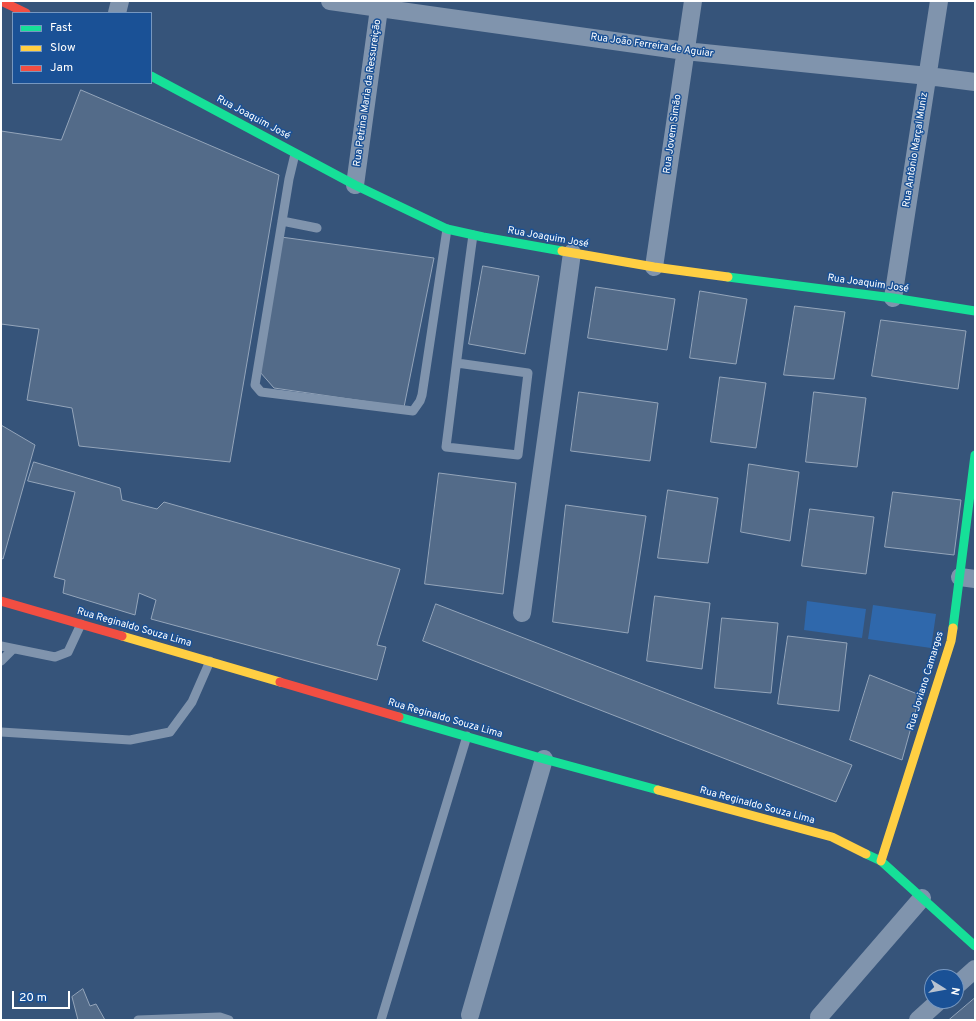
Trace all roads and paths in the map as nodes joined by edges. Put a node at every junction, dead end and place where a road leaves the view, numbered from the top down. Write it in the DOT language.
graph roads {
  1 [pos="1,1"];
  2 [pos="120,1"];
  3 [pos="330,1"];
  4 [pos="692,1"];
  5 [pos="939,1"];
  6 [pos="380,4"];
  7 [pos="24,12"];
  8 [pos="117,12"];
  9 [pos="685,51"];
  10 [pos="928,76"];
  11 [pos="152,77"];
  12 [pos="975,82"];
  13 [pos="296,153"];
  14 [pos="355,185"];
  15 [pos="282,221"];
  16 [pos="317,228"];
  17 [pos="447,228"];
  18 [pos="473,235"];
  19 [pos="572,253"];
  20 [pos="654,267"];
  21 [pos="893,298"];
  22 [pos="975,311"];
  23 [pos="457,363"];
  24 [pos="975,455"];
  25 [pos="973,479"];
  26 [pos="968,578"];
  27 [pos="1,601"];
  28 [pos="522,613"];
  29 [pos="81,624"];
  30 [pos="1,646"];
  31 [pos="13,649"];
  32 [pos="1,661"];
  33 [pos="210,662"];
  34 [pos="1,732"];
  35 [pos="467,736"];
  36 [pos="544,759"];
  37 [pos="882,861"];
  38 [pos="922,898"];
  39 [pos="975,946"];
  40 [pos="975,969"];
  41 [pos="964,979"];
  42 [pos="930,1009"];
  43 [pos="470,1015"];
  44 [pos="819,1018"];
  45 [pos="138,1020"];
  46 [pos="229,1020"];
  47 [pos="381,1020"];
  48 [pos="918,1020"];
  1 -- 7 [label="street"];
  2 -- 8 [label="street"];
  3 -- 6 [label="street, Rua João Ferreira de Aguiar"];
  4 -- 9 [label="street, Rua Jovem Simão"];
  5 -- 10 [label="street, Rua Antônio Marçal Muniz"];
  6 -- 9 [label="street, Rua João Ferreira de Aguiar"];
  6 -- 14 [label="street, Rua Petrina Maria da Ressureição"];
  9 -- 10 [label="street, Rua João Ferreira de Aguiar"];
  9 -- 20 [label="street, Rua Jovem Simão"];
  10 -- 12 [label="street, Rua João Ferreira de Aguiar"];
  10 -- 21 [label="street, Rua Antônio Marçal Muniz"];
  11 -- 13 [label="street, Rua Joaquim José"];
  13 -- 14 [label="street, Rua Joaquim José"];
  13 -- 15 [label="lane"];
  14 -- 17 [label="street, Rua Joaquim José"];
  15 -- 16 [label="lane"];
  15 -- 17 [label="lane"];
  17 -- 18 [label="street, Rua Joaquim José"];
  18 -- 19 [label="street, Rua Joaquim José"];
  18 -- 23 [label="lane"];
  19 -- 20 [label="street, Rua Joaquim José"];
  19 -- 28 [label="street"];
  20 -- 21 [label="street, Rua Joaquim José"];
  21 -- 22 [label="street, Rua Joaquim José"];
  23 -- 23 [label="lane"];
  24 -- 25 [label="street, Rua Joviano Camargos"];
  25 -- 26 [label="street, Rua Joviano Camargos"];
  26 -- 37 [label="street, Rua Joviano Camargos"];
  27 -- 29 [label="street, Rua Reginaldo Souza Lima"];
  29 -- 31 [label="lane"];
  29 -- 33 [label="street, Rua Reginaldo Souza Lima"];
  30 -- 31 [label="lane"];
  31 -- 32 [label="lane"];
  33 -- 34 [label="lane"];
  33 -- 35 [label="street, Rua Reginaldo Souza Lima"];
  35 -- 36 [label="street, Rua Reginaldo Souza Lima"];
  35 -- 47 [label="lane"];
  36 -- 37 [label="street, Rua Reginaldo Souza Lima"];
  36 -- 43 [label="street"];
  37 -- 38 [label="street, Rua Reginaldo Souza Lima"];
  38 -- 39 [label="street, Rua Reginaldo Souza Lima"];
  38 -- 44 [label="street"];
  40 -- 41 [label="street"];
  42 -- 48 [label="street"];
  45 -- 46 [label="lane"];
}
